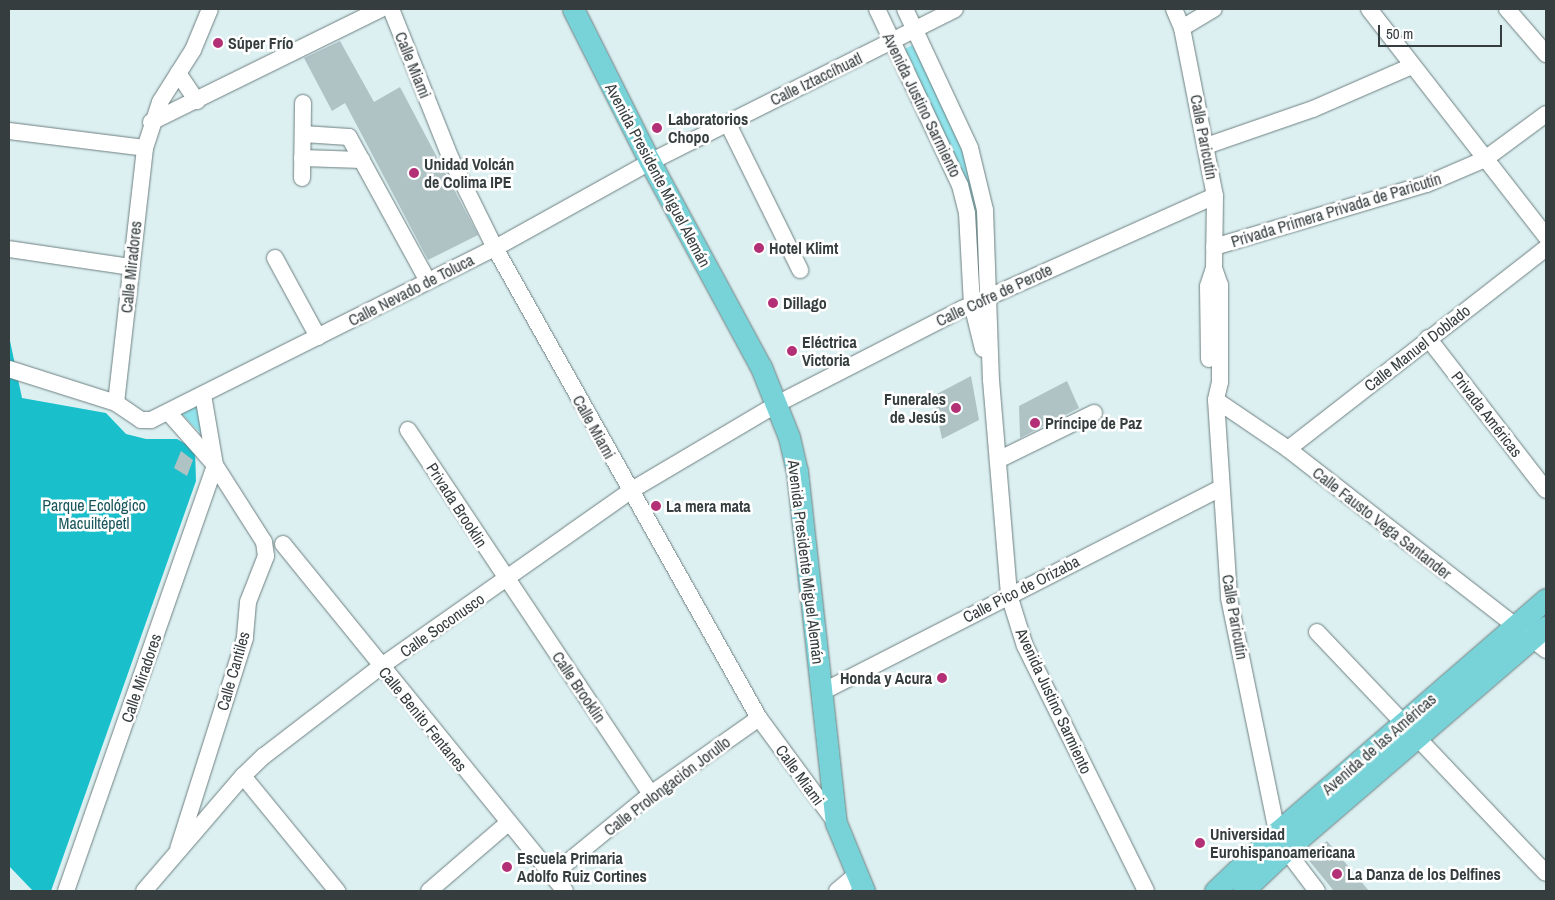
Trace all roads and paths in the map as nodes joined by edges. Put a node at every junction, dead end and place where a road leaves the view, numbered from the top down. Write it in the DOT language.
graph roads {
  1 [pos="210,9"];
  2 [pos="381,9"];
  3 [pos="391,9"];
  4 [pos="572,9"];
  5 [pos="876,9"];
  6 [pos="905,9"];
  7 [pos="955,9"];
  8 [pos="1174,9"];
  9 [pos="1214,9"];
  10 [pos="1369,9"];
  11 [pos="1508,9"];
  12 [pos="1182,28"];
  13 [pos="914,29"];
  14 [pos="891,42"];
  15 [pos="1546,54"];
  16 [pos="1412,66"];
  17 [pos="178,73"];
  18 [pos="197,101"];
  19 [pos="303,103"];
  20 [pos="1546,114"];
  21 [pos="151,122"];
  22 [pos="728,124"];
  23 [pos="9,131"];
  24 [pos="303,134"];
  25 [pos="1206,146"];
  26 [pos="144,148"];
  27 [pos="302,158"];
  28 [pos="1485,159"];
  29 [pos="362,160"];
  30 [pos="650,162"];
  31 [pos="302,178"];
  32 [pos="1215,196"];
  33 [pos="1546,236"];
  34 [pos="1214,247"];
  35 [pos="495,248"];
  36 [pos="1546,248"];
  37 [pos="9,249"];
  38 [pos="276,258"];
  39 [pos="131,267"];
  40 [pos="800,270"];
  41 [pos="428,281"];
  42 [pos="988,296"];
  43 [pos="972,304"];
  44 [pos="318,337"];
  45 [pos="1428,338"];
  46 [pos="9,369"];
  47 [pos="991,380"];
  48 [pos="203,395"];
  49 [pos="1216,400"];
  50 [pos="116,403"];
  51 [pos="777,404"];
  52 [pos="168,412"];
  53 [pos="1094,413"];
  54 [pos="408,430"];
  55 [pos="1288,449"];
  56 [pos="998,460"];
  57 [pos="215,466"];
  58 [pos="1222,488"];
  59 [pos="1546,490"];
  60 [pos="630,491"];
  61 [pos="283,544"];
  62 [pos="506,580"];
  63 [pos="1009,595"];
  64 [pos="1546,599"];
  65 [pos="1317,632"];
  66 [pos="1535,635"];
  67 [pos="380,667"];
  68 [pos="822,692"];
  69 [pos="758,718"];
  70 [pos="1409,731"];
  71 [pos="242,776"];
  72 [pos="651,794"];
  73 [pos="508,823"];
  74 [pos="836,823"];
  75 [pos="1282,841"];
  76 [pos="175,858"];
  77 [pos="1546,873"];
  78 [pos="552,875"];
  79 [pos="860,884"];
  80 [pos="66,891"];
  81 [pos="144,891"];
  82 [pos="337,891"];
  83 [pos="429,891"];
  84 [pos="565,891"];
  85 [pos="837,891"];
  86 [pos="1146,891"];
  87 [pos="1215,891"];
  88 [pos="1243,891"];
  89 [pos="1317,891"];
  1 -- 17 [label="street, Calle Miradores"];
  2 -- 18 [label="street"];
  3 -- 35 [label="street, Calle Miami"];
  4 -- 30 [label="main road, Avenida Presidente Miguel Alemán"];
  5 -- 14 [label="street, Avenida Justino Sarmiento"];
  6 -- 13 [label="street, Avenida Justino Sarmiento"];
  7 -- 13 [label="street, Calle Iztaccíhuatl"];
  8 -- 12 [label="street, Calle Paricutín"];
  9 -- 12 [label="street"];
  10 -- 16 [label="street"];
  11 -- 15 [label="street"];
  12 -- 25 [label="street, Calle Paricutín"];
  13 -- 14 [label="street, Calle Iztaccíhuatl"];
  13 -- 42 [label="street, Avenida Justino Sarmiento"];
  14 -- 22 [label="street, Calle Iztaccíhuatl"];
  14 -- 43 [label="street, Avenida Justino Sarmiento"];
  16 -- 25 [label="street"];
  16 -- 28 [label="street"];
  17 -- 18 [label="street"];
  17 -- 21 [label="street, Calle Miradores"];
  18 -- 21 [label="street"];
  19 -- 24 [label="street"];
  20 -- 28 [label="street, Privada Primera Privada de Paricutín"];
  21 -- 26 [label="street, Calle Miradores"];
  22 -- 30 [label="street, Calle Iztaccíhuatl"];
  22 -- 40 [label="street"];
  23 -- 26 [label="street"];
  24 -- 27 [label="street"];
  24 -- 29 [label="street"];
  25 -- 32 [label="street, Calle Paricutín"];
  26 -- 39 [label="street, Calle Miradores"];
  27 -- 29 [label="street"];
  27 -- 31 [label="street"];
  28 -- 33 [label="street"];
  28 -- 34 [label="street, Privada Primera Privada de Paricutín"];
  29 -- 41 [label="street"];
  30 -- 35 [label="street, Calle Nevado de Toluca"];
  30 -- 51 [label="main road, Avenida Presidente Miguel Alemán"];
  32 -- 34 [label="street, Calle Paricutín"];
  32 -- 42 [label="street, Calle Cofre de Perote"];
  34 -- 49 [label="street, Calle Paricutín"];
  35 -- 41 [label="street, Calle Nevado de Toluca"];
  35 -- 60 [label="street, Calle Miami"];
  36 -- 45 [label="street, Calle Manuel Doblado"];
  37 -- 39 [label="street"];
  38 -- 44 [label="street"];
  39 -- 50 [label="street, Calle Miradores"];
  41 -- 44 [label="street, Calle Nevado de Toluca"];
  42 -- 43 [label="street, Calle Cofre de Perote"];
  42 -- 47 [label="street, Avenida Justino Sarmiento"];
  43 -- 47 [label="street, Avenida Justino Sarmiento"];
  43 -- 51 [label="street, Calle Cofre de Perote"];
  44 -- 48 [label="street, Calle Nevado de Toluca"];
  45 -- 55 [label="street, Calle Manuel Doblado"];
  45 -- 59 [label="street, Privada Américas"];
  46 -- 50 [label="street"];
  47 -- 56 [label="street, Avenida Justino Sarmiento"];
  48 -- 52 [label="street, Calle Nevado de Toluca"];
  48 -- 57 [label="street, Calle Miradores"];
  49 -- 55 [label="street, Calle Fausto Vega Santander"];
  49 -- 58 [label="street, Calle Paricutín"];
  50 -- 52 [label="street"];
  51 -- 60 [label="street, Calle Soconusco"];
  51 -- 68 [label="main road, Avenida Presidente Miguel Alemán"];
  52 -- 57 [label="street"];
  53 -- 56 [label="street"];
  54 -- 62 [label="street, Privada Brooklin"];
  55 -- 66 [label="street, Calle Fausto Vega Santander"];
  56 -- 63 [label="street, Avenida Justino Sarmiento"];
  57 -- 76 [label="street, Calle Cantiles"];
  57 -- 80 [label="street, Calle Miradores"];
  58 -- 63 [label="street, Calle Pico de Orizaba"];
  58 -- 75 [label="street, Calle Paricutín"];
  60 -- 62 [label="street, Calle Soconusco"];
  60 -- 69 [label="street, Calle Miami"];
  61 -- 67 [label="street, Calle Benito Fentanes"];
  62 -- 67 [label="street, Calle Soconusco"];
  62 -- 72 [label="street, Calle Brooklin"];
  63 -- 68 [label="street, Calle Pico de Orizaba"];
  63 -- 86 [label="street, Avenida Justino Sarmiento"];
  64 -- 66 [label="main road, Avenida de las Américas"];
  65 -- 70 [label="street"];
  66 -- 70 [label="main road, Avenida de las Américas"];
  67 -- 71 [label="street, Calle Soconusco"];
  67 -- 73 [label="street, Calle Benito Fentanes"];
  68 -- 74 [label="main road, Avenida Presidente Miguel Alemán"];
  69 -- 72 [label="street, Calle Prolongación Jorullo"];
  69 -- 74 [label="street, Calle Miami"];
  70 -- 75 [label="main road, Avenida de las Américas"];
  70 -- 77 [label="street"];
  71 -- 76 [label="street, Calle Soconusco"];
  71 -- 82 [label="street"];
  72 -- 78 [label="street, Calle Prolongación Jorullo"];
  73 -- 78 [label="street, Calle Benito Fentanes"];
  73 -- 83 [label="street"];
  74 -- 79 [label="main road, Avenida Presidente Miguel Alemán"];
  75 -- 87 [label="main road, Avenida de las Américas"];
  75 -- 88 [label="main road, Avenida de las Américas"];
  75 -- 89 [label="street"];
  76 -- 81 [label="street, Calle Soconusco"];
  78 -- 84 [label="street, Calle Benito Fentanes"];
  79 -- 85 [label="street"];
}
